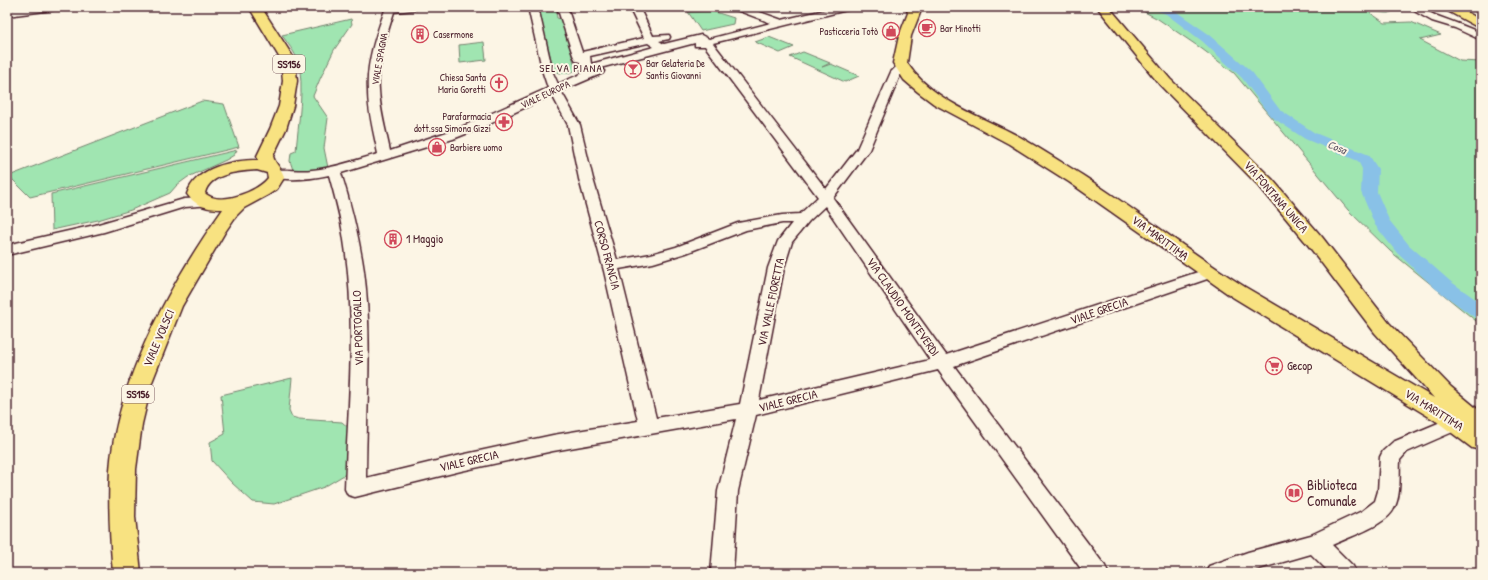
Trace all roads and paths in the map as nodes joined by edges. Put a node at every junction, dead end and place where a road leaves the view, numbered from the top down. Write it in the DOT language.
graph roads {
  1 [pos="53,7"];
  2 [pos="255,7"];
  3 [pos="414,7"];
  4 [pos="533,7"];
  5 [pos="562,7"];
  6 [pos="634,7"];
  7 [pos="737,7"];
  8 [pos="848,7"];
  9 [pos="1103,7"];
  10 [pos="1412,7"];
  11 [pos="391,9"];
  12 [pos="915,9"];
  13 [pos="1452,9"];
  14 [pos="1423,12"];
  15 [pos="7,14"];
  16 [pos="780,23"];
  17 [pos="1480,32"];
  18 [pos="669,37"];
  19 [pos="650,40"];
  20 [pos="704,40"];
  21 [pos="633,43"];
  22 [pos="677,44"];
  23 [pos="618,46"];
  24 [pos="663,47"];
  25 [pos="602,50"];
  26 [pos="646,52"];
  27 [pos="632,56"];
  28 [pos="616,60"];
  29 [pos="902,67"];
  30 [pos="587,70"];
  31 [pos="548,73"];
  32 [pos="554,89"];
  33 [pos="510,111"];
  34 [pos="268,148"];
  35 [pos="384,156"];
  36 [pos="240,166"];
  37 [pos="334,171"];
  38 [pos="269,181"];
  39 [pos="202,182"];
  40 [pos="826,198"];
  41 [pos="213,203"];
  42 [pos="134,218"];
  43 [pos="804,218"];
  44 [pos="216,232"];
  45 [pos="11,249"];
  46 [pos="611,266"];
  47 [pos="1210,273"];
  48 [pos="942,363"];
  49 [pos="1438,388"];
  50 [pos="1412,397"];
  51 [pos="748,410"];
  52 [pos="1455,423"];
  53 [pos="649,426"];
  54 [pos="1479,434"];
  55 [pos="355,489"];
  56 [pos="1315,543"];
  57 [pos="1253,568"];
  58 [pos="127,573"];
  59 [pos="722,573"];
  60 [pos="1097,573"];
  61 [pos="1217,573"];
  62 [pos="1345,573"];
  1 -- 15 [label="street"];
  2 -- 34 [label="main road, SS156"];
  3 -- 11 [label="street, VIALE SPAGNA"];
  4 -- 31 [label="street"];
  5 -- 30 [label="street"];
  6 -- 19 [label="street"];
  7 -- 16 [label="street"];
  8 -- 16 [label="street, VIALE EUROPA"];
  9 -- 49 [label="main road, VIA FONTANA UNICA"];
  10 -- 14 [label="street"];
  11 -- 35 [label="street, VIALE SPAGNA"];
  12 -- 29 [label="main road"];
  13 -- 14 [label="street"];
  13 -- 17 [label="main road"];
  14 -- 17 [label="street"];
  16 -- 20 [label="street, VIALE EUROPA"];
  18 -- 19 [label="street"];
  18 -- 20 [label="street"];
  18 -- 22 [label="street"];
  19 -- 21 [label="street"];
  19 -- 24 [label="street"];
  20 -- 22 [label="street"];
  20 -- 30 [label="street, VIALE EUROPA"];
  20 -- 40 [label="street, VIA CLAUDIO MONTEVERDI"];
  21 -- 23 [label="street"];
  21 -- 26 [label="street"];
  22 -- 24 [label="street"];
  23 -- 25 [label="street"];
  23 -- 27 [label="street"];
  24 -- 26 [label="street"];
  25 -- 28 [label="street"];
  25 -- 30 [label="street"];
  26 -- 27 [label="street"];
  27 -- 28 [label="street"];
  28 -- 30 [label="street"];
  29 -- 40 [label="street, VIA VALLE FIORETTA"];
  29 -- 47 [label="main road, VIA MARITTIMA"];
  30 -- 31 [label="street"];
  30 -- 32 [label="street, VIALE EUROPA"];
  31 -- 32 [label="street, CORSO FRANCIA"];
  31 -- 33 [label="street"];
  32 -- 33 [label="street, VIALE EUROPA"];
  32 -- 46 [label="street, CORSO FRANCIA"];
  33 -- 35 [label="street, VIALE EUROPA"];
  34 -- 36 [label="main road, SS156"];
  34 -- 38 [label="main road"];
  35 -- 37 [label="street, VIALE EUROPA"];
  36 -- 38 [label="main road, SS156"];
  36 -- 39 [label="main road, SS156"];
  37 -- 38 [label="street, VIALE EUROPA"];
  37 -- 55 [label="street, VIA PORTOGALLO"];
  38 -- 41 [label="main road"];
  38 -- 44 [label="main road, VIALE VOLSCI / SS156"];
  39 -- 41 [label="main road"];
  39 -- 42 [label="street"];
  40 -- 43 [label="street, VIA VALLE FIORETTA"];
  40 -- 48 [label="street, VIA CLAUDIO MONTEVERDI"];
  41 -- 42 [label="street"];
  41 -- 44 [label="main road, VIALE VOLSCI / SS156"];
  42 -- 45 [label="street"];
  43 -- 46 [label="street"];
  43 -- 51 [label="street, VIA VALLE FIORETTA"];
  44 -- 58 [label="main road, VIALE VOLSCI / SS156"];
  46 -- 53 [label="street, CORSO FRANCIA"];
  47 -- 48 [label="street, VIALE GRECIA"];
  47 -- 50 [label="main road, VIA MARITTIMA"];
  48 -- 51 [label="street, VIALE GRECIA"];
  48 -- 60 [label="street, VIA CLAUDIO MONTEVERDI"];
  49 -- 50 [label="main road"];
  49 -- 54 [label="main road, VIA FONTANA UNICA"];
  50 -- 52 [label="main road, VIA MARITTIMA"];
  51 -- 53 [label="street, VIALE GRECIA"];
  51 -- 59 [label="street, VIA VALLE FIORETTA"];
  52 -- 54 [label="main road, VIA MARITTIMA"];
  52 -- 56 [label="street"];
  53 -- 55 [label="street, VIALE GRECIA"];
  56 -- 57 [label="street"];
  56 -- 62 [label="street"];
  57 -- 61 [label="street"];
}
